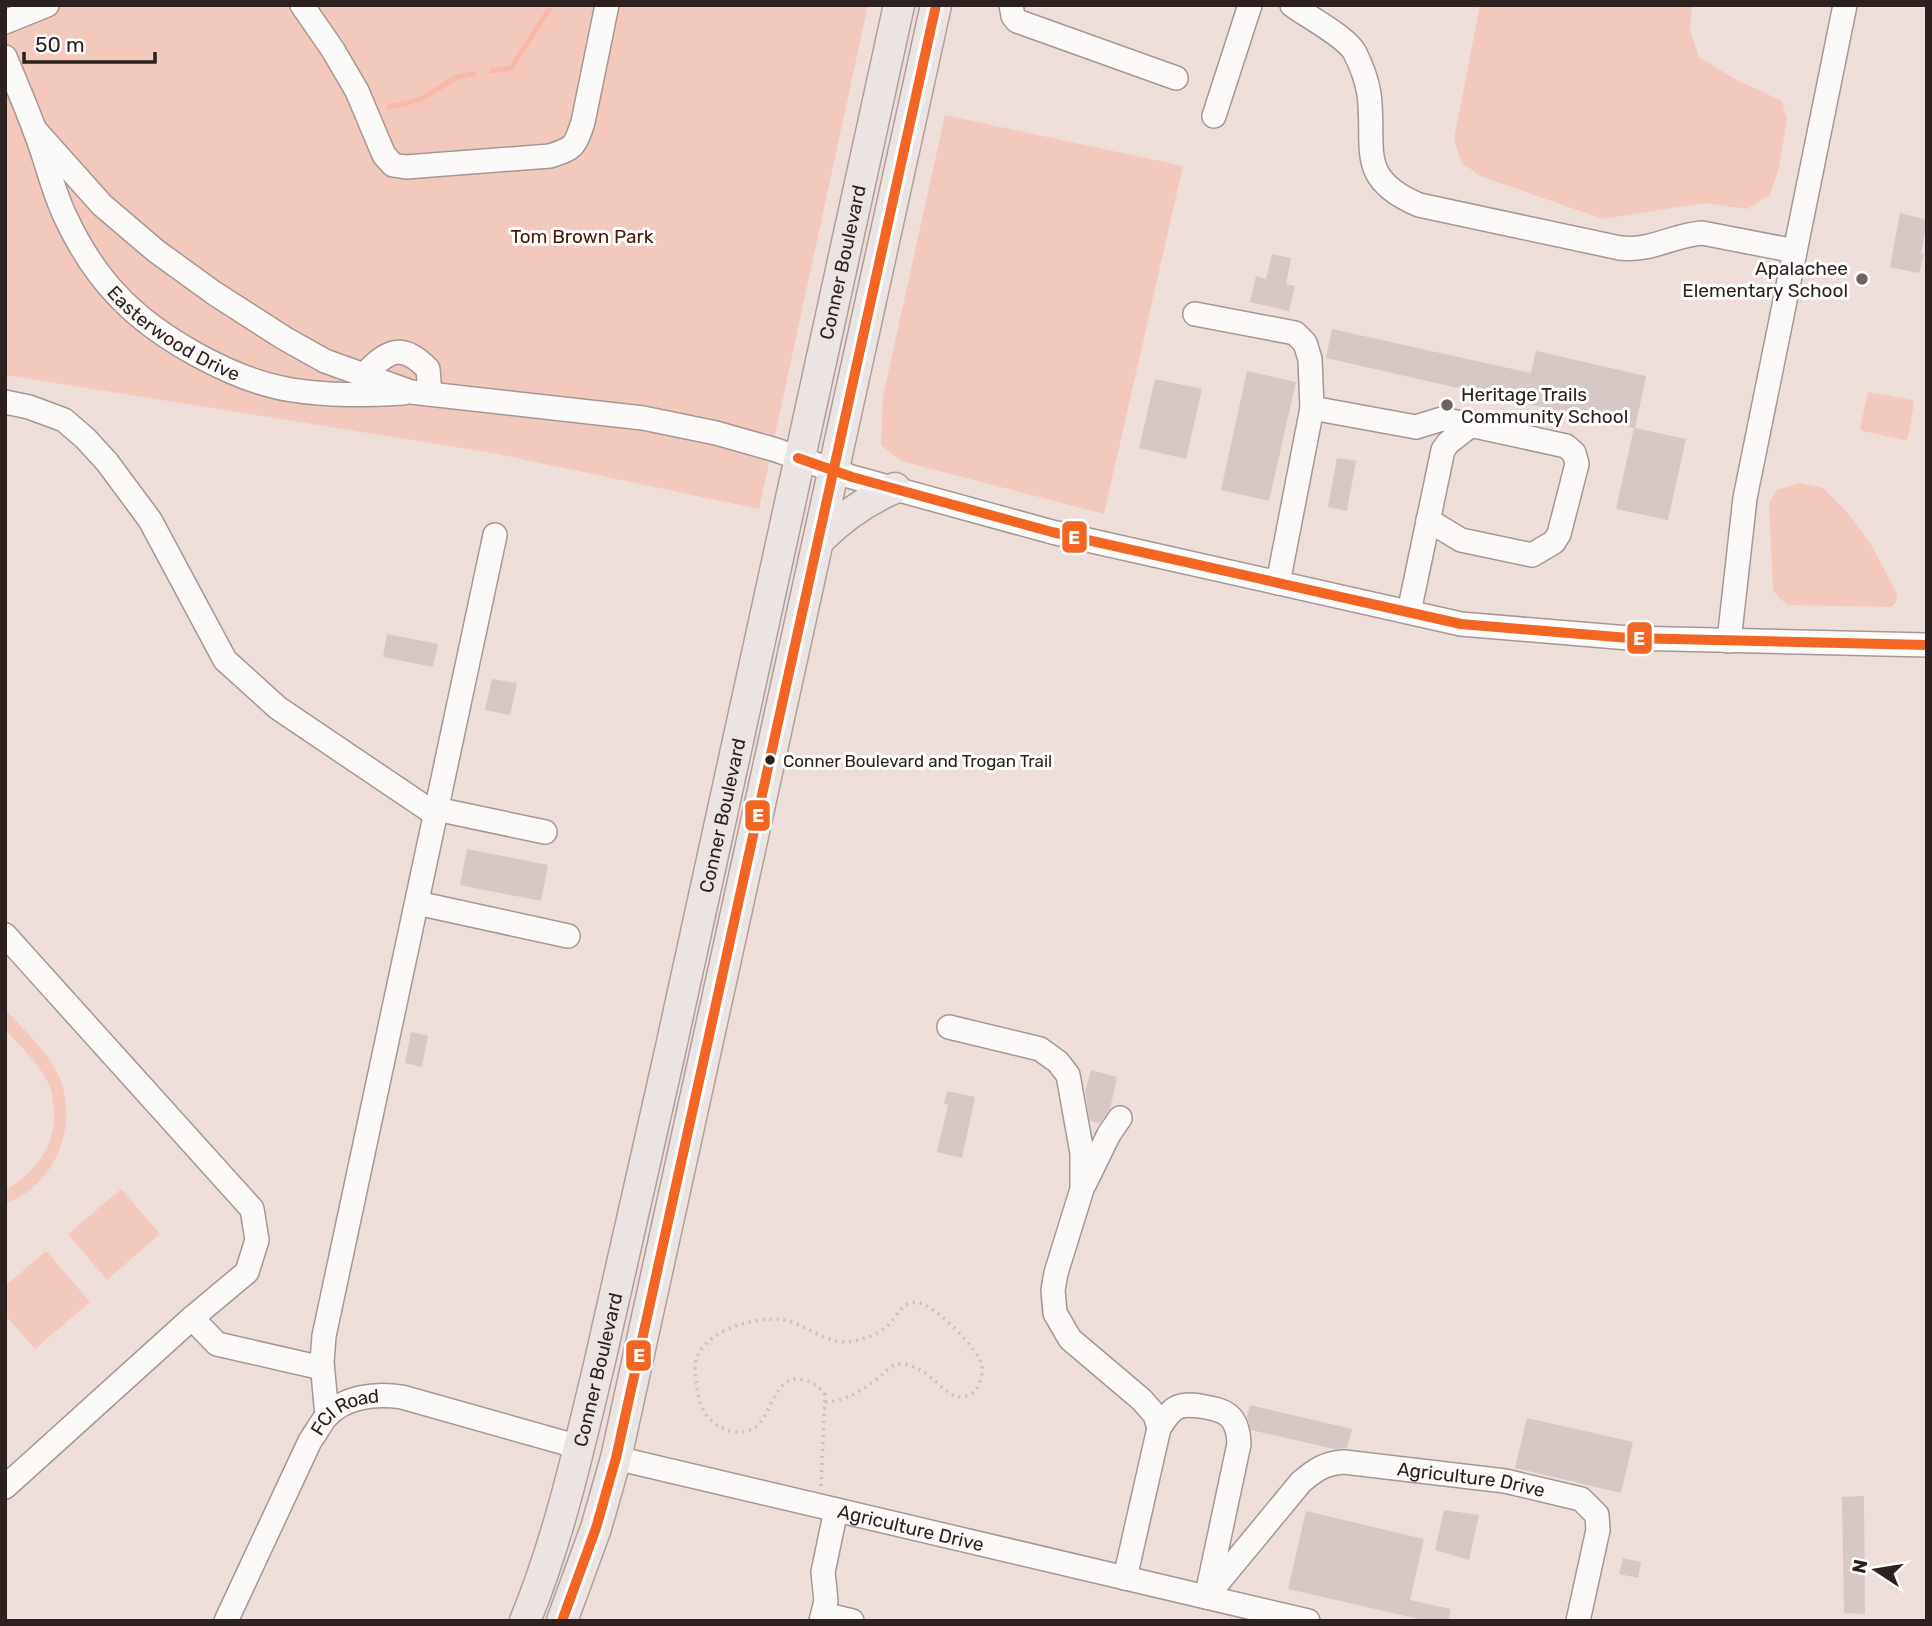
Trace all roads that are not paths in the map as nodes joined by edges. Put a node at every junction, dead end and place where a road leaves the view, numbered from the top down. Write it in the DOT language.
graph roads {
  1 [pos="47,5"];
  2 [pos="302,5"];
  3 [pos="607,5"];
  4 [pos="899,5"];
  5 [pos="936,5"];
  6 [pos="1011,5"];
  7 [pos="1250,5"];
  8 [pos="1845,5"];
  9 [pos="1293,6"];
  10 [pos="5,22"];
  11 [pos="5,57"];
  12 [pos="1176,78"];
  13 [pos="1214,116"];
  14 [pos="35,130"];
  15 [pos="1794,251"];
  16 [pos="1195,313"];
  17 [pos="364,375"];
  18 [pos="418,393"];
  19 [pos="5,402"];
  20 [pos="1312,408"];
  21 [pos="1471,425"];
  22 [pos="1416,427"];
  23 [pos="1443,450"];
  24 [pos="798,458"];
  25 [pos="834,470"];
  26 [pos="895,488"];
  27 [pos="1428,520"];
  28 [pos="495,535"];
  29 [pos="818,541"];
  30 [pos="1278,583"];
  31 [pos="1409,612"];
  32 [pos="1729,641"];
  33 [pos="1927,645"];
  34 [pos="436,812"];
  35 [pos="545,832"];
  36 [pos="416,903"];
  37 [pos="5,936"];
  38 [pos="568,936"];
  39 [pos="949,1027"];
  40 [pos="1121,1118"];
  41 [pos="1082,1189"];
  42 [pos="192,1318"];
  43 [pos="322,1368"];
  44 [pos="327,1416"];
  45 [pos="1159,1428"];
  46 [pos="579,1447"];
  47 [pos="616,1458"];
  48 [pos="5,1487"];
  49 [pos="827,1508"];
  50 [pos="1125,1578"];
  51 [pos="1206,1597"];
  52 [pos="822,1617"];
  53 [pos="226,1621"];
  54 [pos="524,1621"];
  55 [pos="562,1621"];
  56 [pos="852,1621"];
  57 [pos="1308,1621"];
  58 [pos="1578,1621"];
  1 -- 10 [label="street"];
  2 -- 3 [label="street"];
  4 -- 24 [label="main road, Conner Boulevard"];
  5 -- 25 [label="main road, Conner Boulevard"];
  6 -- 12 [label="street"];
  7 -- 13 [label="street"];
  8 -- 15 [label="street"];
  9 -- 15 [label="street"];
  11 -- 14 [label="street, Easterwood Drive"];
  14 -- 17 [label="street, Easterwood Drive"];
  14 -- 18 [label="street, Easterwood Drive"];
  15 -- 32 [label="street"];
  16 -- 20 [label="street"];
  17 -- 18 [label="street, Easterwood Drive"];
  17 -- 18 [label="street"];
  18 -- 24 [label="street, Easterwood Drive"];
  19 -- 34 [label="street"];
  20 -- 22 [label="street"];
  20 -- 30 [label="street"];
  21 -- 22 [label="street"];
  21 -- 23 [label="street"];
  21 -- 27 [label="street"];
  22 -- 23 [label="street"];
  23 -- 27 [label="street"];
  24 -- 25 [label="street, Easterwood Drive"];
  24 -- 46 [label="main road, Conner Boulevard"];
  25 -- 26 [label="street, Easterwood Drive"];
  25 -- 29 [label="main road, Conner Boulevard"];
  26 -- 29 [label="main road"];
  26 -- 30 [label="street, Easterwood Drive"];
  27 -- 31 [label="street"];
  28 -- 34 [label="street"];
  29 -- 47 [label="main road, Conner Boulevard"];
  30 -- 31 [label="street, Easterwood Drive"];
  31 -- 32 [label="street, Easterwood Drive"];
  32 -- 33 [label="street, Easterwood Drive"];
  34 -- 35 [label="street"];
  34 -- 36 [label="street"];
  36 -- 38 [label="street"];
  36 -- 43 [label="street"];
  37 -- 42 [label="street"];
  39 -- 41 [label="street"];
  40 -- 41 [label="street"];
  41 -- 45 [label="street"];
  42 -- 43 [label="street"];
  42 -- 48 [label="street"];
  43 -- 44 [label="street"];
  44 -- 46 [label="street, FCI Road"];
  44 -- 53 [label="street, FCI Road"];
  45 -- 50 [label="street"];
  45 -- 51 [label="street"];
  46 -- 47 [label="main road"];
  46 -- 54 [label="main road, Conner Boulevard"];
  47 -- 49 [label="street, Agriculture Drive"];
  47 -- 55 [label="main road, Conner Boulevard"];
  49 -- 50 [label="street, Agriculture Drive"];
  49 -- 52 [label="street"];
  50 -- 51 [label="street, Agriculture Drive"];
  51 -- 57 [label="street, Agriculture Drive"];
  51 -- 58 [label="street, Agriculture Drive"];
  52 -- 56 [label="street"];
}
